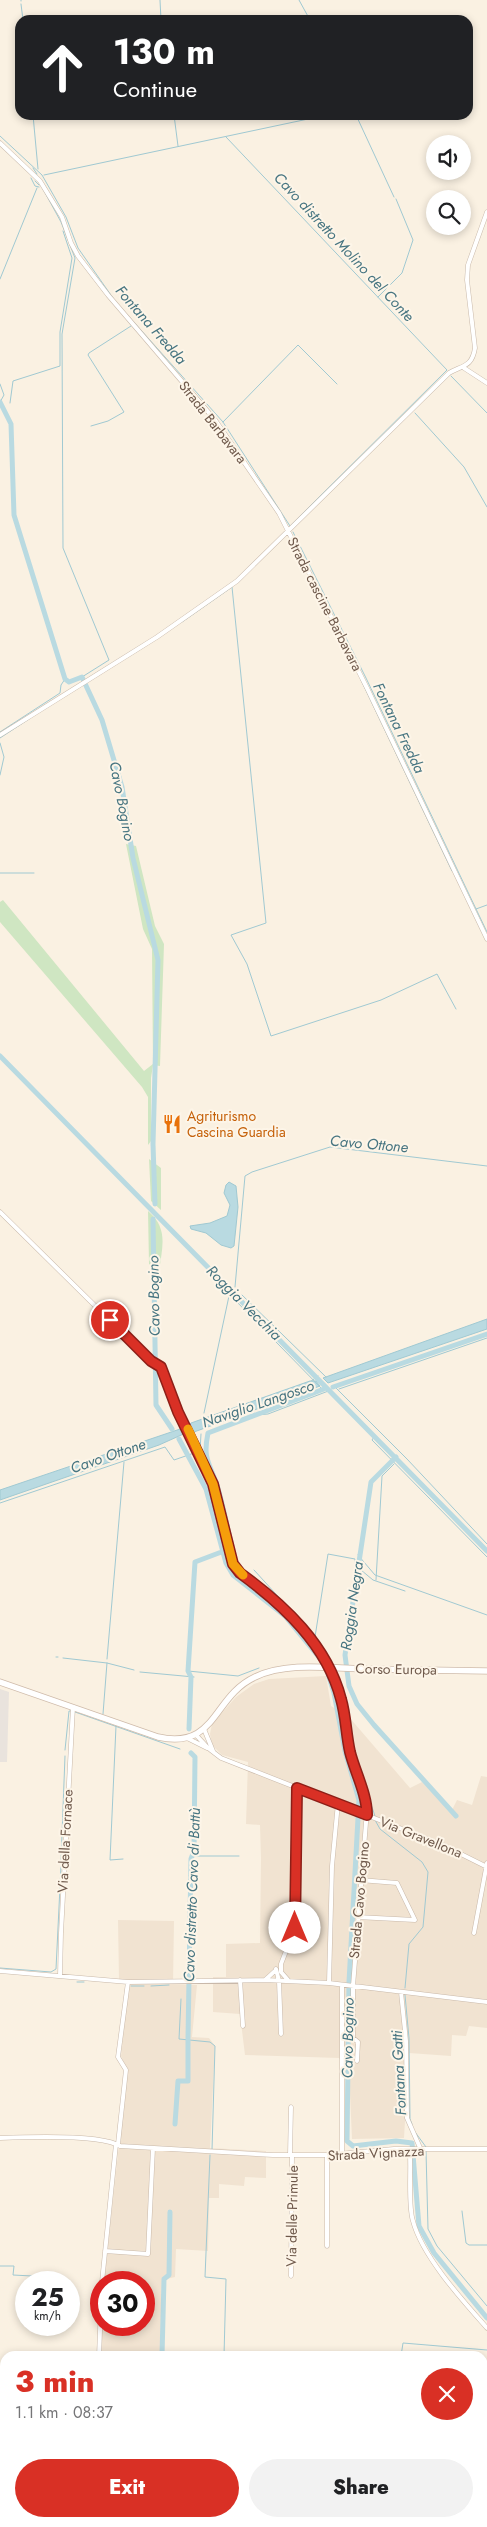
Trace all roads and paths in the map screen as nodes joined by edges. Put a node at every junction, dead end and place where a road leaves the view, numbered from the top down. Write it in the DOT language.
graph roads {
  1 [pos="0,143"];
  2 [pos="487,212"];
  3 [pos="464,368"];
  4 [pos="487,383"];
  5 [pos="279,513"];
  6 [pos="289,531"];
  7 [pos="0,735"];
  8 [pos="487,939"];
  9 [pos="0,1212"];
  10 [pos="331,1668"];
  11 [pos="487,1671"];
  12 [pos="0,1682"];
  13 [pos="73,1707"];
  14 [pos="206,1727"];
  15 [pos="196,1735"];
  16 [pos="187,1738"];
  17 [pos="208,1748"];
  18 [pos="214,1753"];
  19 [pos="297,1788"];
  20 [pos="338,1803"];
  21 [pos="365,1814"];
  22 [pos="487,1865"];
  23 [pos="360,1880"];
  24 [pos="357,1917"];
  25 [pos="474,1933"];
  26 [pos="281,1964"];
  27 [pos="276,1969"];
  28 [pos="0,1971"];
  29 [pos="60,1976"];
  30 [pos="240,1980"];
  31 [pos="265,1980"];
  32 [pos="279,1981"];
  33 [pos="289,1981"];
  34 [pos="128,1982"];
  35 [pos="329,1983"];
  36 [pos="343,1985"];
  37 [pos="352,1986"];
  38 [pos="401,1992"];
  39 [pos="487,2002"];
  40 [pos="243,2026"];
  41 [pos="281,2034"];
  42 [pos="357,2061"];
  43 [pos="291,2107"];
  44 [pos="0,2138"];
  45 [pos="117,2144"];
  46 [pos="153,2148"];
  47 [pos="487,2149"];
  48 [pos="407,2150"];
  49 [pos="420,2150"];
  50 [pos="342,2154"];
  51 [pos="291,2155"];
  52 [pos="327,2155"];
  53 [pos="327,2246"];
  54 [pos="105,2251"];
  55 [pos="103,2271"];
  56 [pos="291,2276"];
  57 [pos="487,2328"];
  58 [pos="100,2336"];
  59 [pos="99,2351"];
  1 -- 5 [label="street, Strada Barbavara"];
  2 -- 3 [label="street"];
  3 -- 4 [label="street"];
  3 -- 6 [label="street"];
  5 -- 6 [label="street, Strada cascine Barbavara"];
  6 -- 7 [label="street"];
  6 -- 8 [label="street, Strada cascine Barbavara"];
  9 -- 10 [label="street"];
  10 -- 11 [label="main road, Corso Europa"];
  10 -- 14 [label="main road, Corso Europa"];
  10 -- 21 [label="street"];
  12 -- 13 [label="main road, Via Gravellona"];
  13 -- 16 [label="main road, Via Gravellona"];
  13 -- 29 [label="street, Via della Fornace"];
  14 -- 15 [label="main road, Via Gravellona"];
  14 -- 18 [label="street"];
  15 -- 16 [label="main road, Via Gravellona"];
  15 -- 17 [label="street, Via Gravellona"];
  16 -- 17 [label="street, Via Gravellona"];
  17 -- 18 [label="street, Via Gravellona"];
  18 -- 19 [label="street, Via Gravellona"];
  19 -- 20 [label="street, Via Gravellona"];
  19 -- 26 [label="street"];
  20 -- 21 [label="street, Via Gravellona"];
  20 -- 35 [label="street"];
  21 -- 22 [label="street, Via Gravellona"];
  21 -- 23 [label="street, Strada Cavo Bogino"];
  22 -- 25 [label="street"];
  23 -- 24 [label="street, Strada Cavo Bogino"];
  23 -- 24 [label="street"];
  24 -- 37 [label="street, Strada Cavo Bogino"];
  26 -- 27 [label="street"];
  26 -- 33 [label="street"];
  27 -- 31 [label="street"];
  27 -- 32 [label="street"];
  28 -- 29 [label="street"];
  29 -- 34 [label="street"];
  30 -- 31 [label="street"];
  30 -- 34 [label="street"];
  30 -- 40 [label="street"];
  31 -- 32 [label="street"];
  32 -- 33 [label="street"];
  32 -- 41 [label="street"];
  33 -- 35 [label="street"];
  34 -- 45 [label="street"];
  35 -- 36 [label="street"];
  36 -- 37 [label="street"];
  36 -- 50 [label="street"];
  37 -- 38 [label="street"];
  37 -- 42 [label="street, Strada Cavo Bogino"];
  38 -- 39 [label="street"];
  38 -- 49 [label="street"];
  43 -- 51 [label="street, Via delle Primule"];
  44 -- 45 [label="street, Strada Vignazza"];
  45 -- 46 [label="street, Strada Vignazza"];
  45 -- 54 [label="street"];
  46 -- 51 [label="street, Strada Vignazza"];
  46 -- 54 [label="street"];
  47 -- 49 [label="street, Strada Vignazza"];
  48 -- 49 [label="street, Strada Vignazza"];
  48 -- 50 [label="street, Strada Vignazza"];
  48 -- 57 [label="street"];
  50 -- 52 [label="street, Strada Vignazza"];
  51 -- 52 [label="street, Strada Vignazza"];
  51 -- 56 [label="street, Via delle Primule"];
  52 -- 53 [label="street"];
  54 -- 55 [label="street"];
  58 -- 59 [label="street"];
}
